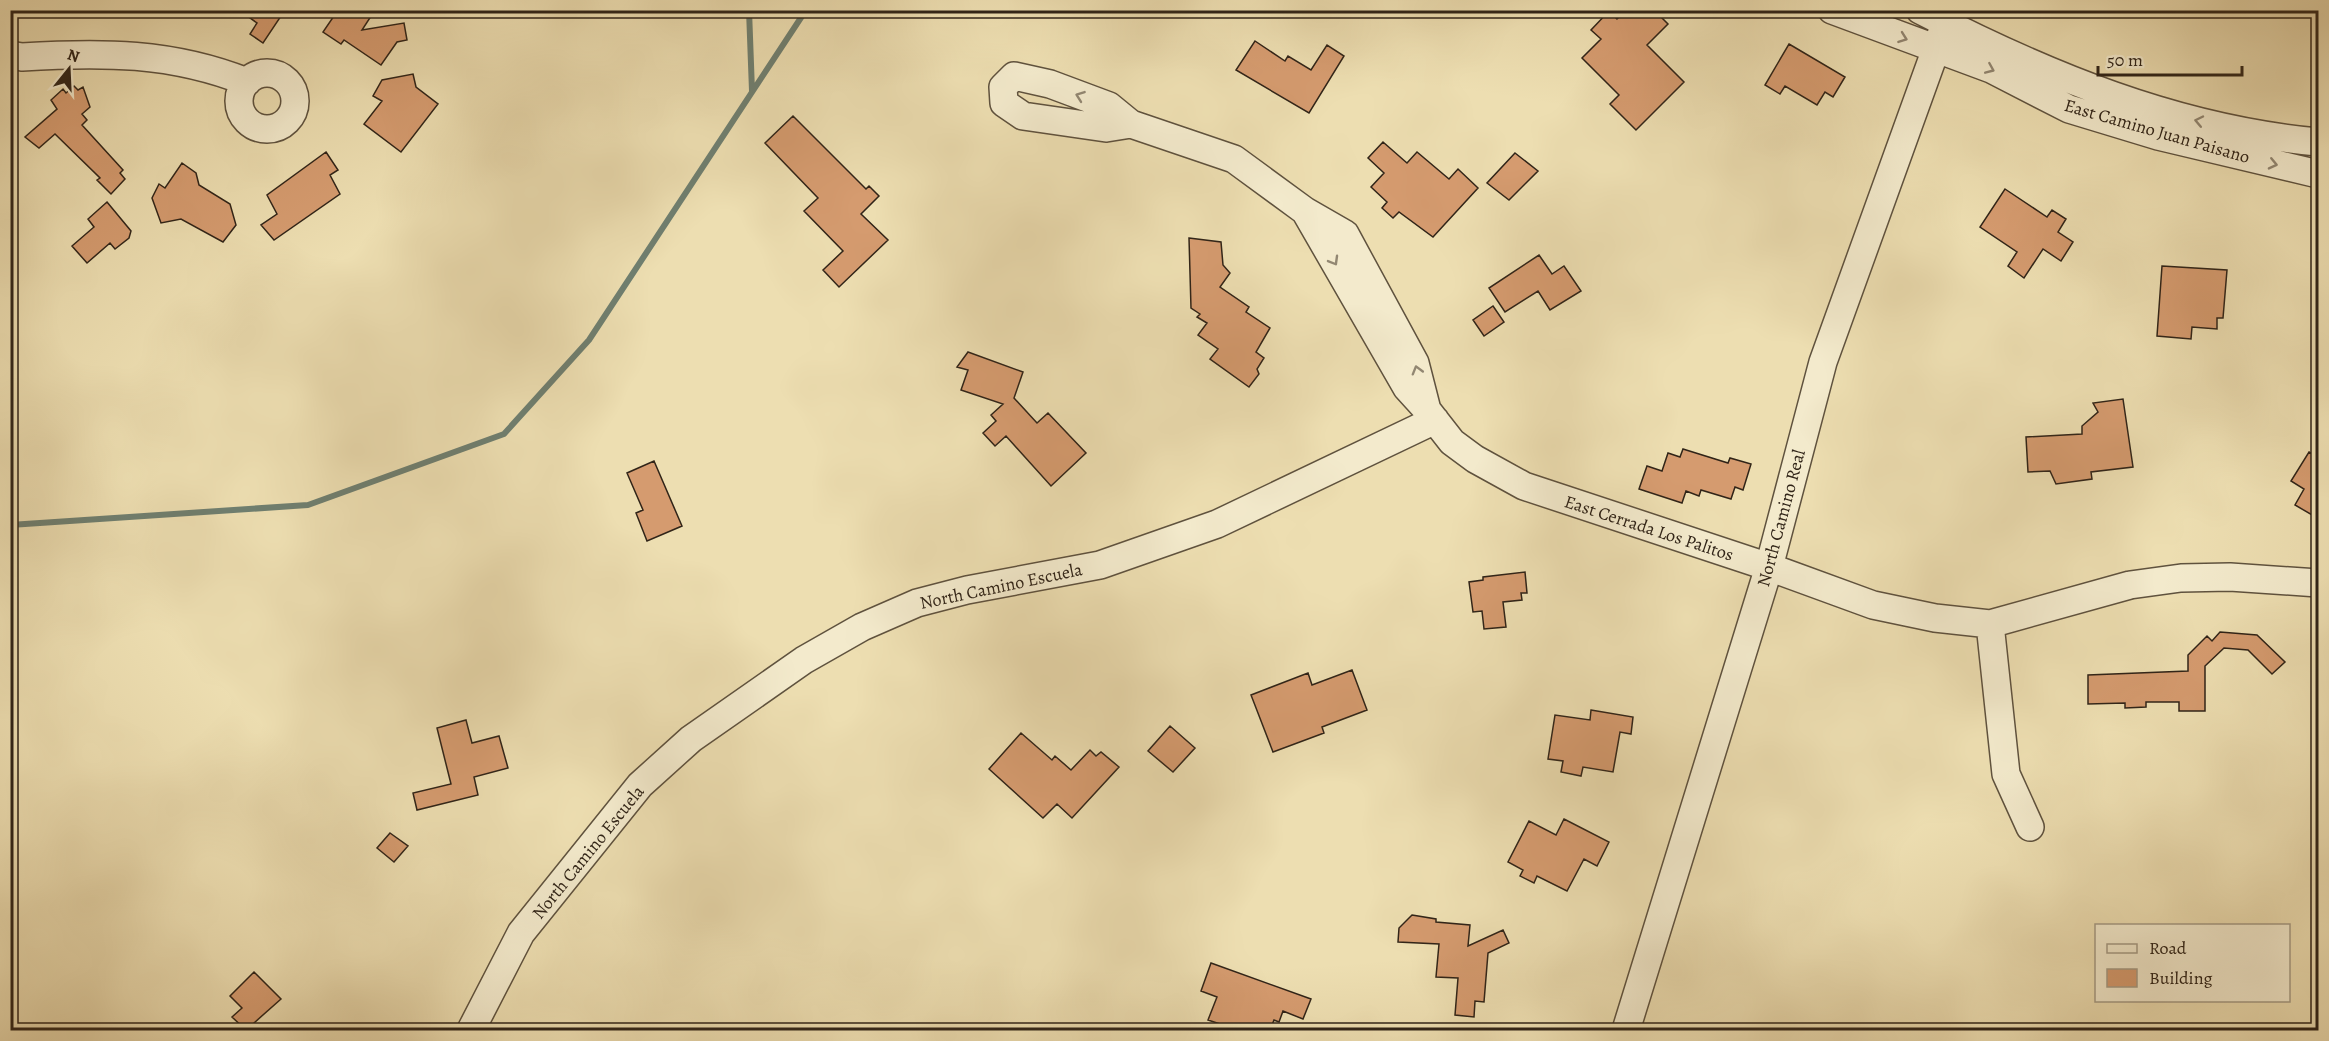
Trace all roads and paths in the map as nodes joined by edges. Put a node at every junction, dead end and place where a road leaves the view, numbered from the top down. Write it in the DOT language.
graph roads {
  1 [pos="1832,10"];
  2 [pos="1920,10"];
  3 [pos="1948,17"];
  4 [pos="1935,50"];
  5 [pos="10,55"];
  6 [pos="247,82"];
  7 [pos="1131,124"];
  8 [pos="2319,142"];
  9 [pos="2319,174"];
  10 [pos="1431,415"];
  11 [pos="1769,567"];
  12 [pos="2319,583"];
  13 [pos="1990,624"];
  14 [pos="2030,827"];
  15 [pos="471,1030"];
  16 [pos="1626,1030"];
  1 -- 4 [label="street, East Camino Juan Paisano, one-way"];
  2 -- 3 [label="street, East Camino Juan Paisano"];
  3 -- 4 [label="street, North Camino Real"];
  8 -- 3 [label="street, East Camino Juan Paisano, one-way"];
  4 -- 9 [label="street, East Camino Juan Paisano, one-way"];
  4 -- 11 [label="street, North Camino Real"];
  5 -- 6 [label="street"];
  7 -- 10 [label="street, East Cerrada Los Palitos"];
  10 -- 11 [label="street, East Cerrada Los Palitos"];
  10 -- 15 [label="street, North Camino Escuela"];
  11 -- 13 [label="street, East Cerrada Los Palitos"];
  11 -- 16 [label="street, North Camino Real"];
  12 -- 13 [label="street, East Cerrada Los Palitos"];
  13 -- 14 [label="street"];
}
